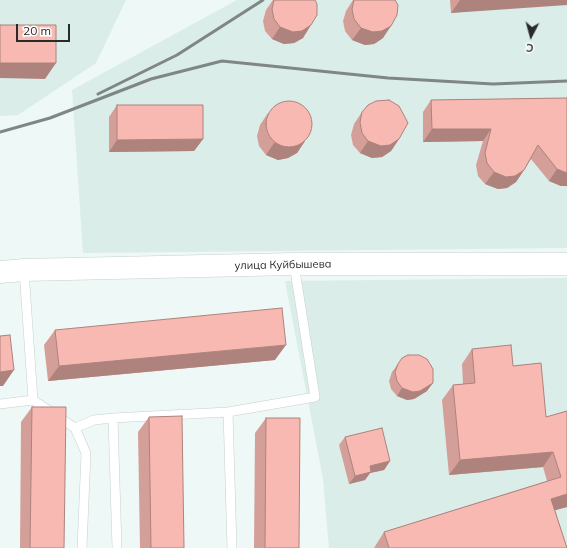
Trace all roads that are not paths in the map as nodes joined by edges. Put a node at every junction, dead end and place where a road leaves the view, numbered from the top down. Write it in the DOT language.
graph roads {
  1 [pos="294,264"];
  2 [pos="567,264"];
  3 [pos="24,270"];
  4 [pos="0,272"];
  5 [pos="33,400"];
  6 [pos="0,404"];
  7 [pos="228,412"];
  8 [pos="113,418"];
  9 [pos="76,428"];
  10 [pos="82,548"];
  11 [pos="117,548"];
  12 [pos="232,548"];
  1 -- 2 [label="main road, улица Куйбышева"];
  1 -- 3 [label="main road, улица Куйбышева"];
  1 -- 7 [label="lane"];
  3 -- 4 [label="main road, улица Куйбышева"];
  3 -- 5 [label="lane"];
  5 -- 6 [label="lane"];
  5 -- 9 [label="lane"];
  7 -- 8 [label="lane"];
  7 -- 12 [label="lane"];
  8 -- 9 [label="lane"];
  8 -- 11 [label="lane"];
  9 -- 10 [label="lane"];
}
